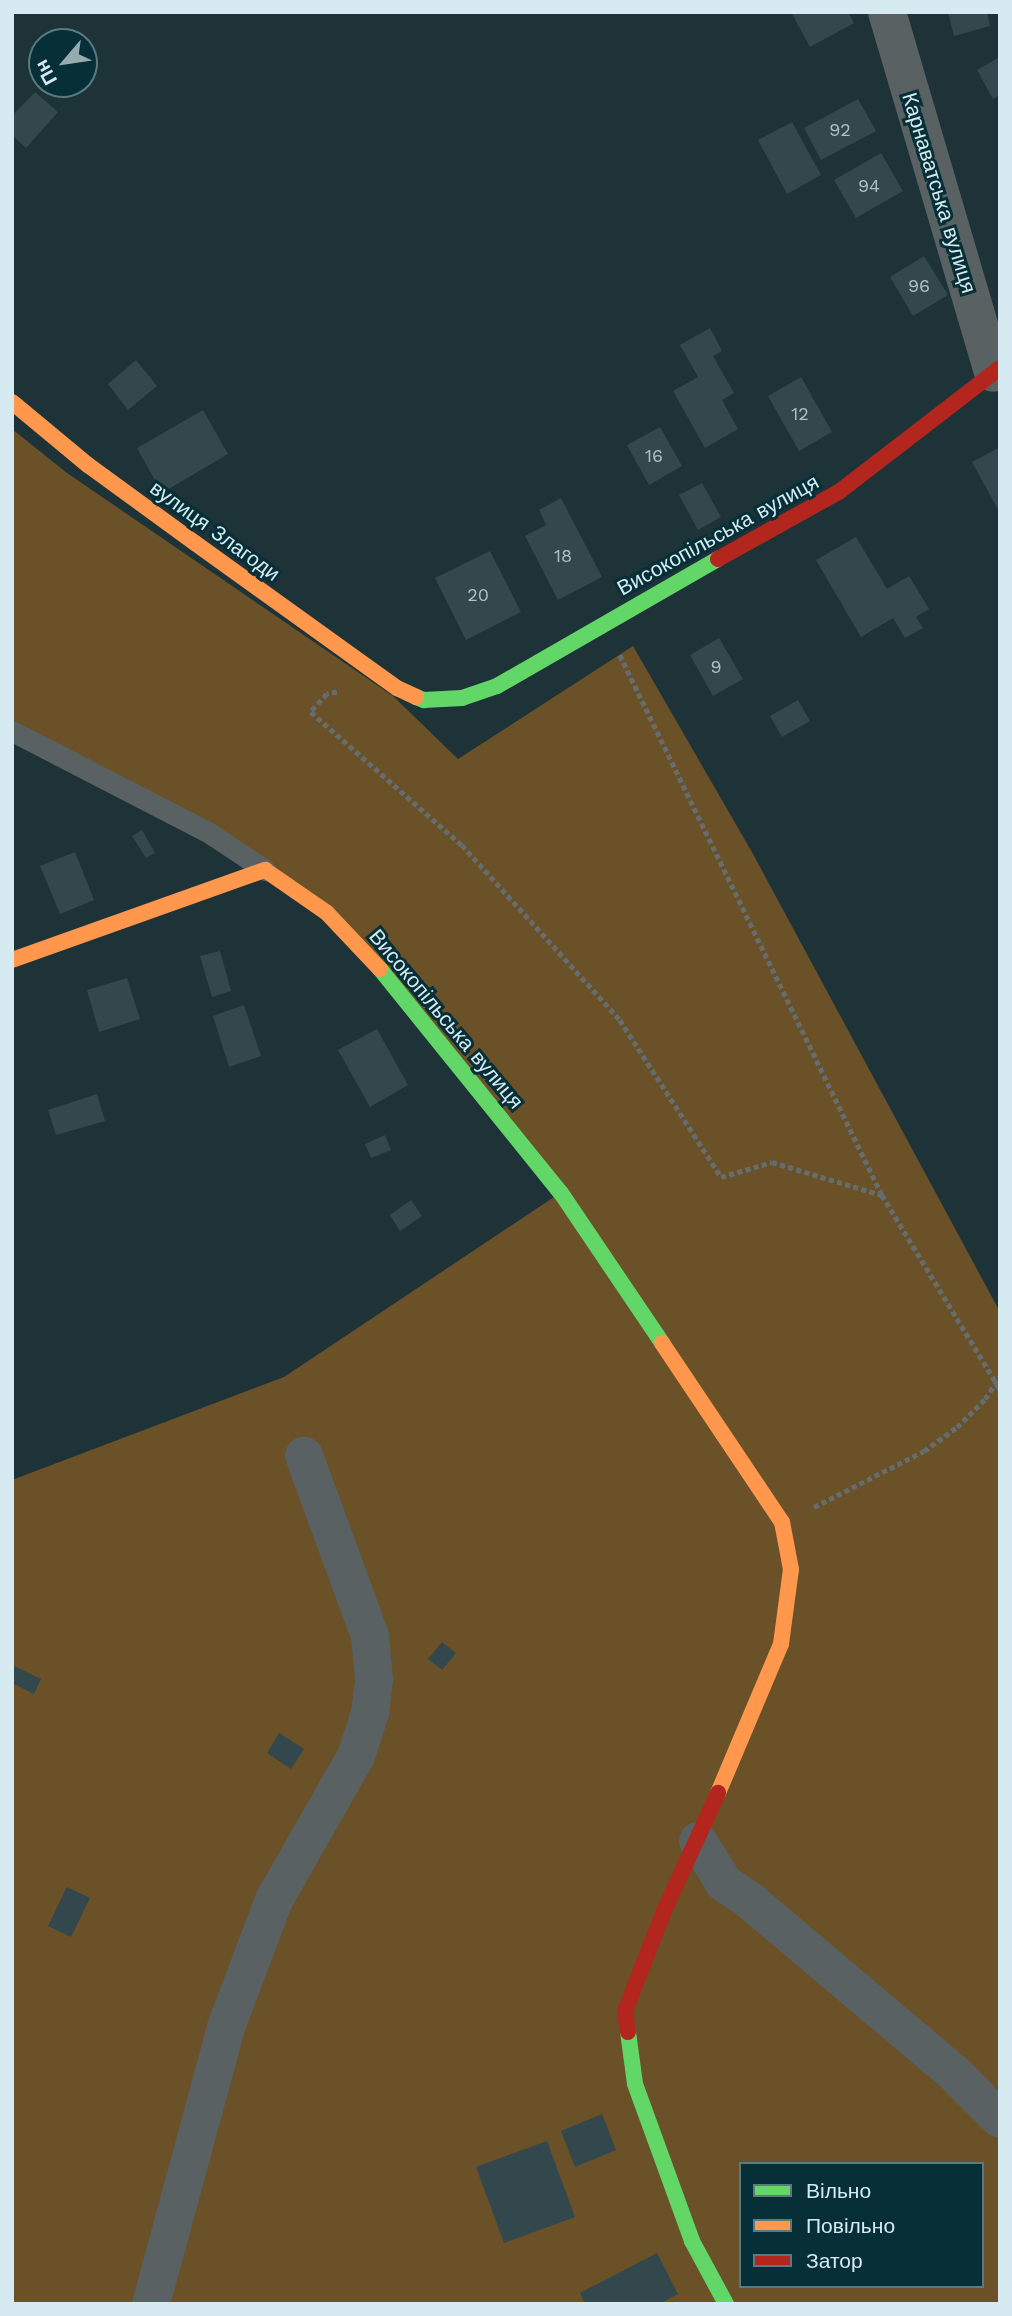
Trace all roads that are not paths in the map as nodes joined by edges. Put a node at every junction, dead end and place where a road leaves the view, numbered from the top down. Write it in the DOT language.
graph roads {
  1 [pos="887,12"];
  2 [pos="996,370"];
  3 [pos="12,402"];
  4 [pos="391,684"];
  5 [pos="12,731"];
  6 [pos="265,870"];
  7 [pos="12,960"];
  8 [pos="304,1456"];
  9 [pos="698,1841"];
  10 [pos="1000,2119"];
  11 [pos="151,2304"];
  12 [pos="726,2304"];
  1 -- 2 [label="street, Карнаватська вулиця"];
  2 -- 4 [label="street, Високопільська вулиця"];
  3 -- 4 [label="street, вулиця Злагоди"];
  5 -- 6 [label="lane"];
  6 -- 7 [label="street"];
  6 -- 9 [label="street, Високопільська вулиця"];
  8 -- 11 [label="street"];
  9 -- 10 [label="street"];
  9 -- 12 [label="street"];
}
